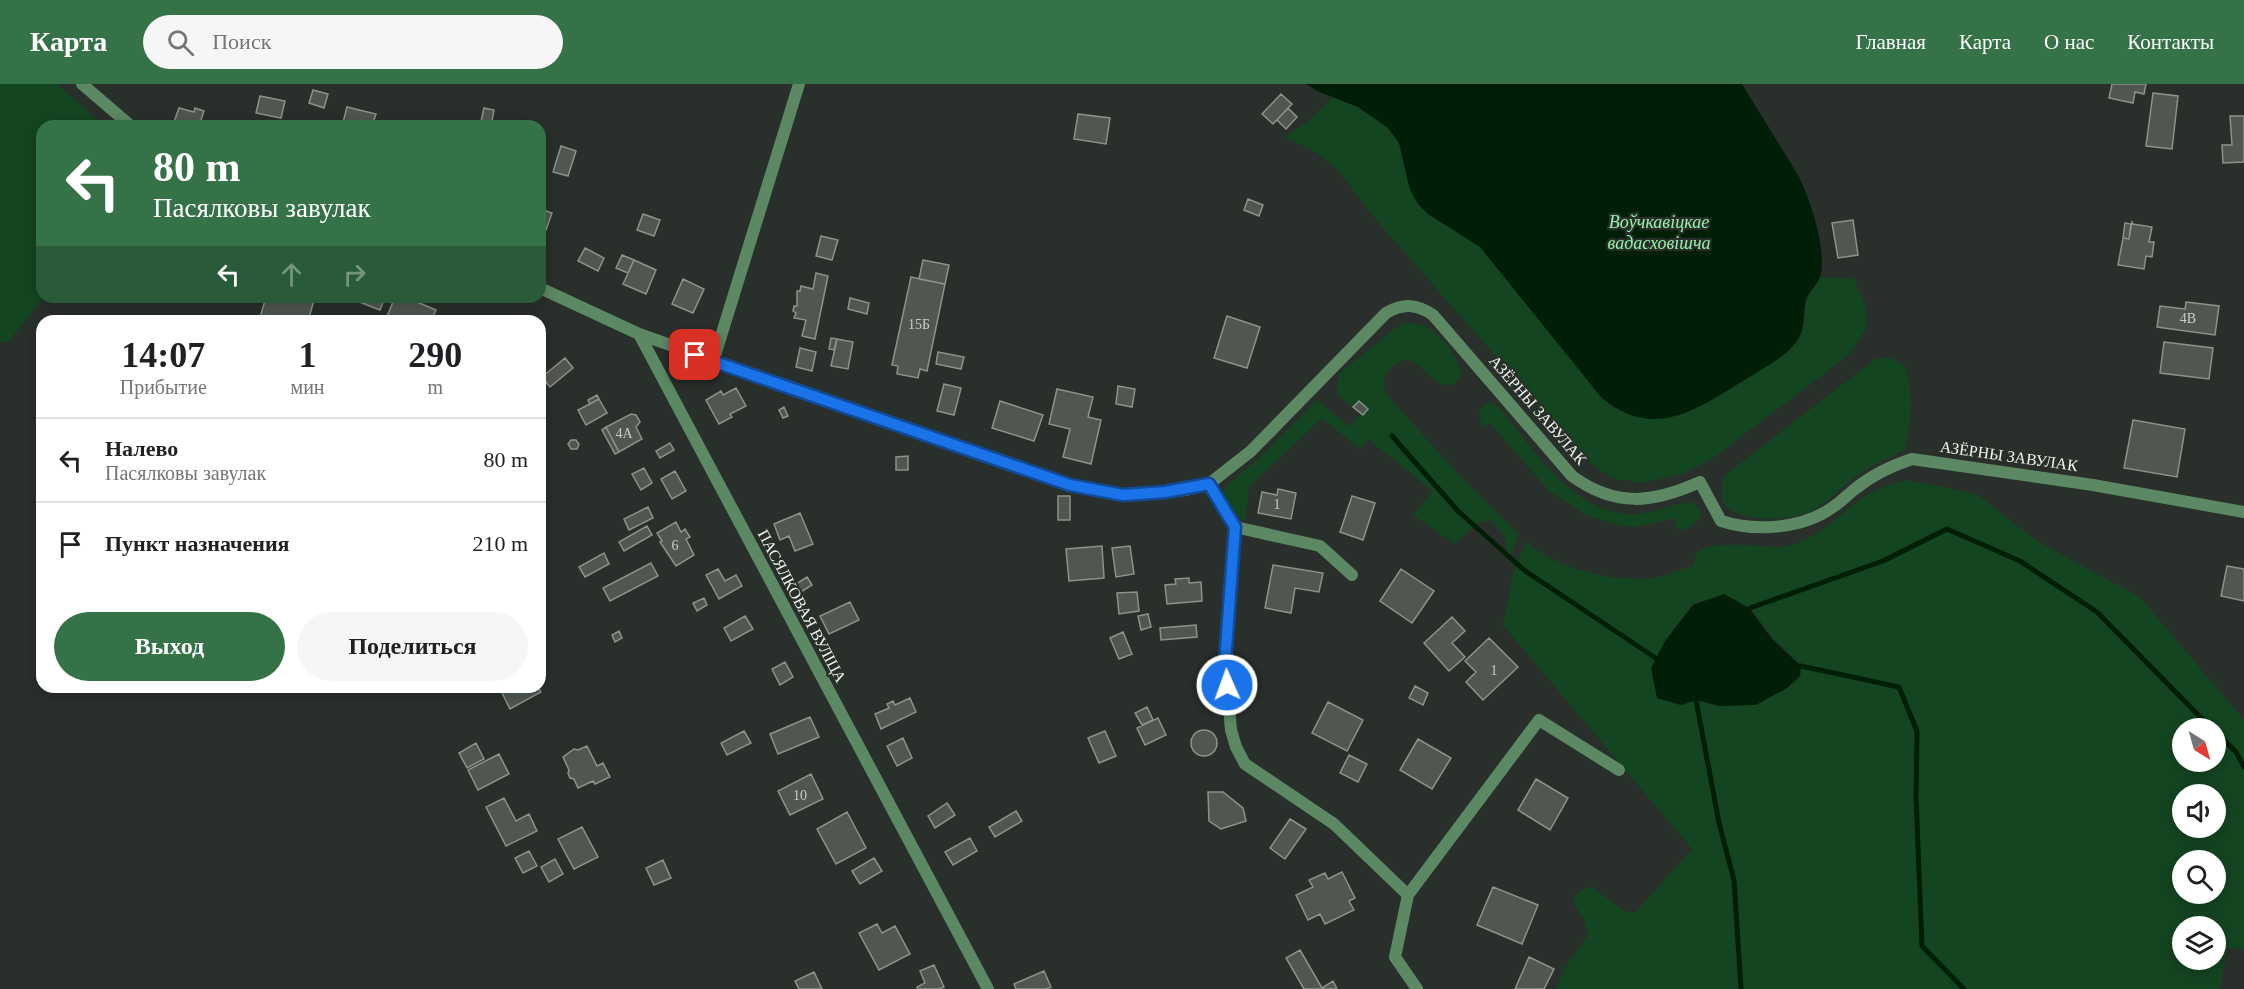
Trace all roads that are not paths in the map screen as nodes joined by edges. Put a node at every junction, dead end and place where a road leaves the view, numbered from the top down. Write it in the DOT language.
graph roads {
  1 [pos="82,84"];
  2 [pos="799,84"];
  3 [pos="123,120"];
  4 [pos="546,291"];
  5 [pos="639,334"];
  6 [pos="713,362"];
  7 [pos="1209,484"];
  8 [pos="2244,512"];
  9 [pos="1235,527"];
  10 [pos="1352,575"];
  11 [pos="1619,770"];
  12 [pos="1408,895"];
  13 [pos="987,989"];
  14 [pos="1417,989"];
  1 -- 3 [label="street"];
  2 -- 6 [label="street"];
  4 -- 5 [label="street"];
  5 -- 6 [label="street"];
  5 -- 13 [label="street, ПАСЯЛКОВАЯ ВУЛІЦА"];
  6 -- 7 [label="street"];
  7 -- 8 [label="street, АЗЁРНЫ ЗАВУЛАК"];
  7 -- 9 [label="street"];
  9 -- 10 [label="street"];
  9 -- 12 [label="street"];
  11 -- 12 [label="street"];
  12 -- 14 [label="street"];
}
